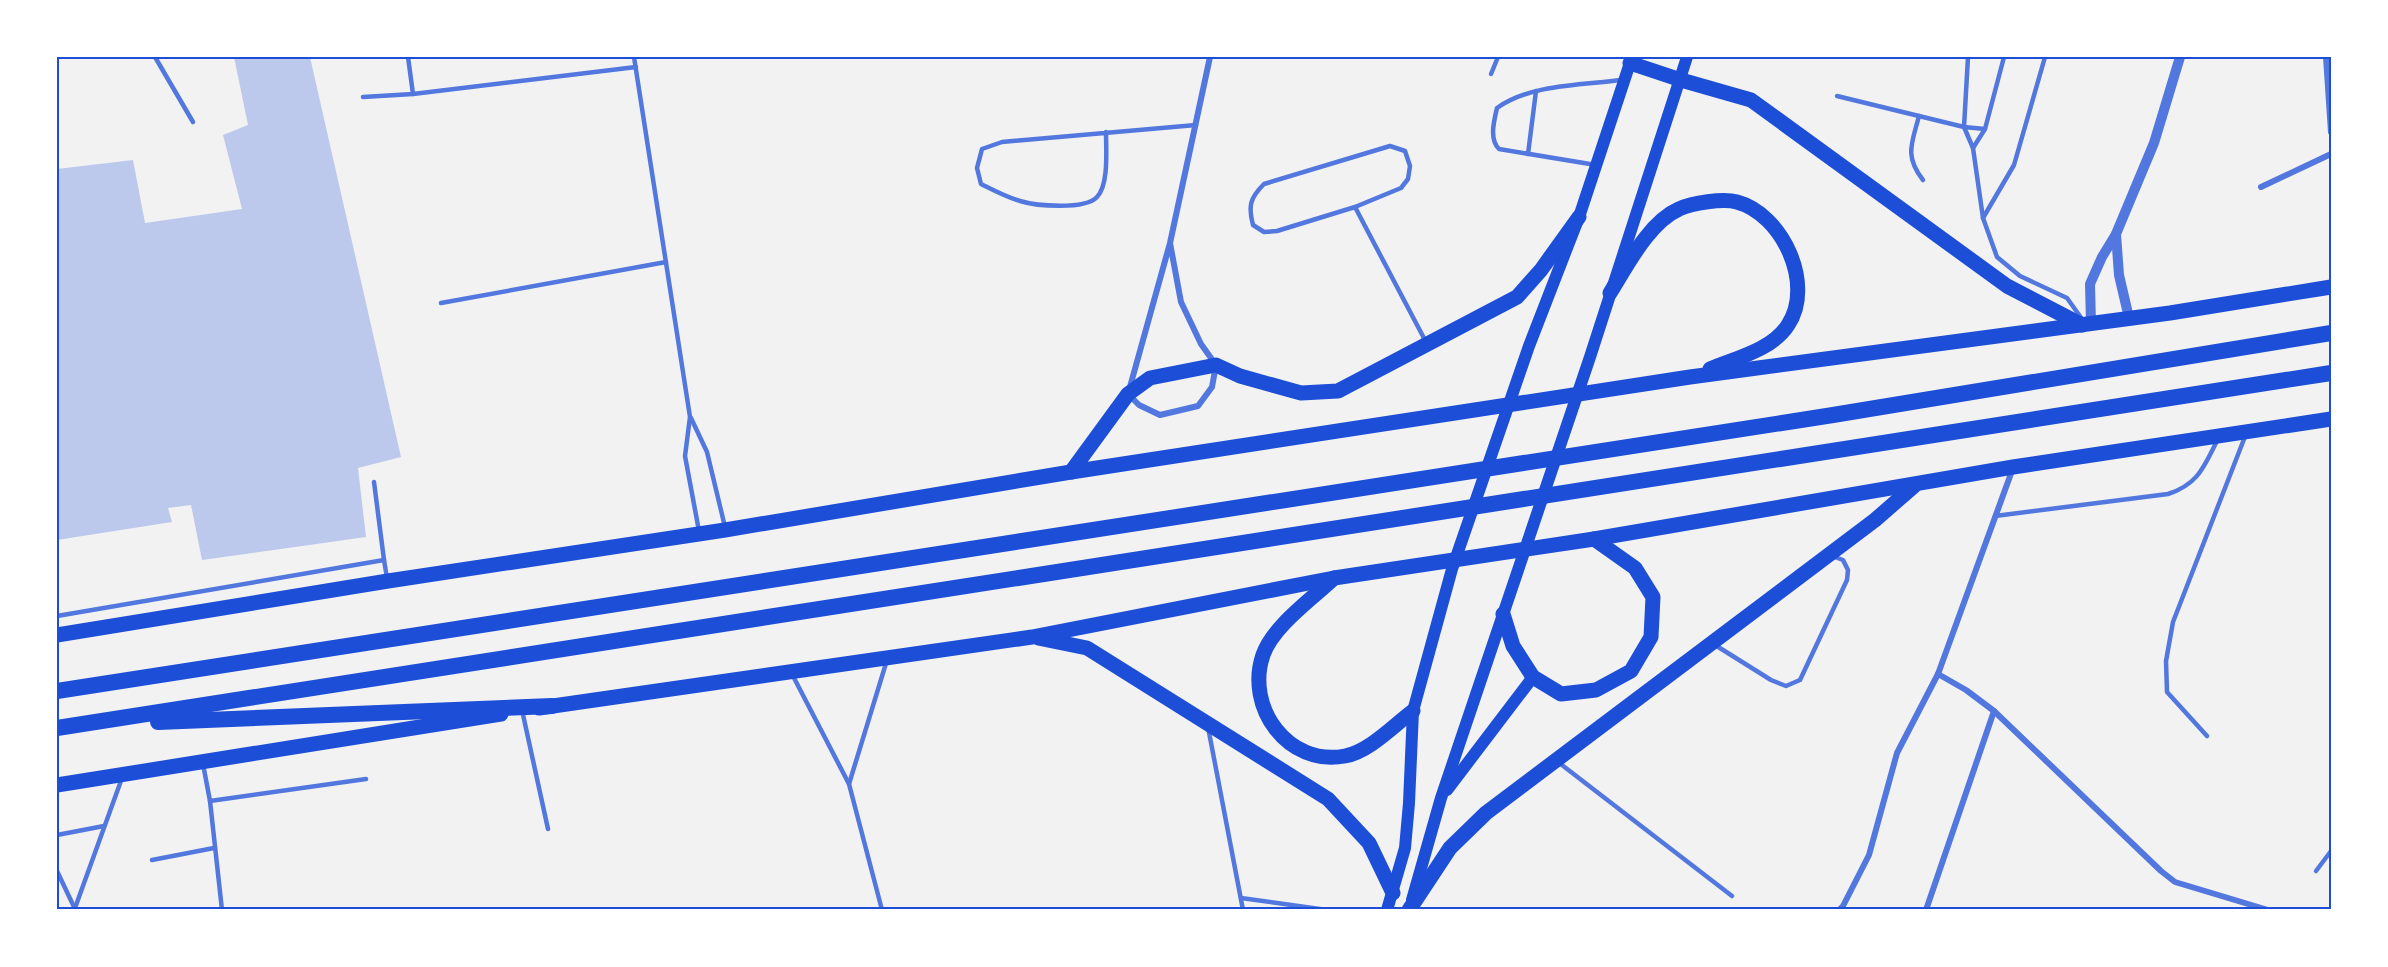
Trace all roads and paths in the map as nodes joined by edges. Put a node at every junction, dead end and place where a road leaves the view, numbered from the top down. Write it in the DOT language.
graph roads {
  1 [pos="154,57"];
  2 [pos="408,57"];
  3 [pos="634,57"];
  4 [pos="1210,57"];
  5 [pos="1498,57"];
  6 [pos="1687,57"];
  7 [pos="1968,57"];
  8 [pos="2004,57"];
  9 [pos="2044,57"];
  10 [pos="2180,57"];
  11 [pos="2326,57"];
  12 [pos="1628,59"];
  13 [pos="636,67"];
  14 [pos="1491,74"];
  15 [pos="1624,80"];
  16 [pos="1681,80"];
  17 [pos="1536,91"];
  18 [pos="413,94"];
  19 [pos="1838,96"];
  20 [pos="363,97"];
  21 [pos="1919,116"];
  22 [pos="193,122"];
  23 [pos="1196,125"];
  24 [pos="1964,127"];
  25 [pos="1985,129"];
  26 [pos="1106,132"];
  27 [pos="2331,132"];
  28 [pos="1973,148"];
  29 [pos="1528,154"];
  30 [pos="2331,154"];
  31 [pos="1596,165"];
  32 [pos="1923,180"];
  33 [pos="2261,186"];
  34 [pos="1354,207"];
  35 [pos="1579,217"];
  36 [pos="1983,218"];
  37 [pos="2116,234"];
  38 [pos="1170,243"];
  39 [pos="666,262"];
  40 [pos="2331,287"];
  41 [pos="1610,292"];
  42 [pos="441,303"];
  43 [pos="2129,318"];
  44 [pos="2086,324"];
  45 [pos="2331,333"];
  46 [pos="1427,345"];
  47 [pos="1216,365"];
  48 [pos="2331,373"];
  49 [pos="1690,377"];
  50 [pos="1128,394"];
  51 [pos="690,417"];
  52 [pos="2331,418"];
  53 [pos="2247,431"];
  54 [pos="2220,436"];
  55 [pos="2013,468"];
  56 [pos="1071,472"];
  57 [pos="374,482"];
  58 [pos="1915,485"];
  59 [pos="1995,516"];
  60 [pos="725,530"];
  61 [pos="700,534"];
  62 [pos="1594,538"];
  63 [pos="1829,555"];
  64 [pos="384,560"];
  65 [pos="1334,578"];
  66 [pos="388,581"];
  67 [pos="1503,615"];
  68 [pos="57,616"];
  69 [pos="57,635"];
  70 [pos="1032,637"];
  71 [pos="1712,643"];
  72 [pos="888,657"];
  73 [pos="790,671"];
  74 [pos="1938,674"];
  75 [pos="1533,677"];
  76 [pos="57,691"];
  77 [pos="552,706"];
  78 [pos="522,711"];
  79 [pos="1413,711"];
  80 [pos="1994,711"];
  81 [pos="1207,724"];
  82 [pos="79,725"];
  83 [pos="57,728"];
  84 [pos="2208,736"];
  85 [pos="1556,760"];
  86 [pos="202,762"];
  87 [pos="124,774"];
  88 [pos="366,779"];
  89 [pos="849,784"];
  90 [pos="57,785"];
  91 [pos="1441,798"];
  92 [pos="210,801"];
  93 [pos="105,826"];
  94 [pos="548,829"];
  95 [pos="57,835"];
  96 [pos="214,848"];
  97 [pos="2331,851"];
  98 [pos="152,860"];
  99 [pos="57,871"];
  100 [pos="2316,871"];
  101 [pos="1393,893"];
  102 [pos="1732,896"];
  103 [pos="1241,898"];
  104 [pos="75,909"];
  105 [pos="222,910"];
  106 [pos="882,910"];
  107 [pos="1243,910"];
  108 [pos="1327,910"];
  109 [pos="1387,910"];
  110 [pos="1409,910"];
  111 [pos="1839,910"];
  112 [pos="1926,910"];
  113 [pos="2268,910"];
  1 -- 22 [label="lane"];
  2 -- 18 [label="lane"];
  3 -- 13 [label="lane"];
  4 -- 23 [label="street"];
  5 -- 14 [label="lane"];
  6 -- 16 [label="main road"];
  7 -- 24 [label="lane"];
  8 -- 25 [label="lane"];
  9 -- 36 [label="lane"];
  10 -- 37 [label="street"];
  11 -- 27 [label="street"];
  12 -- 15 [label="main road"];
  12 -- 16 [label="main road"];
  13 -- 18 [label="lane"];
  13 -- 39 [label="lane"];
  15 -- 17 [label="lane"];
  15 -- 31 [label="main road"];
  16 -- 41 [label="main road"];
  16 -- 44 [label="main road"];
  17 -- 29 [label="lane"];
  17 -- 29 [label="lane"];
  18 -- 20 [label="lane"];
  19 -- 21 [label="lane"];
  21 -- 24 [label="lane"];
  21 -- 32 [label="lane"];
  23 -- 26 [label="lane"];
  23 -- 38 [label="street"];
  24 -- 25 [label="lane"];
  24 -- 28 [label="lane"];
  25 -- 28 [label="lane"];
  26 -- 26 [label="lane"];
  28 -- 36 [label="lane"];
  29 -- 31 [label="lane"];
  30 -- 33 [label="street"];
  31 -- 35 [label="main road"];
  34 -- 34 [label="lane"];
  34 -- 46 [label="lane"];
  35 -- 46 [label="main road"];
  35 -- 79 [label="main road"];
  36 -- 44 [label="lane"];
  37 -- 43 [label="street"];
  37 -- 44 [label="street"];
  38 -- 47 [label="street"];
  38 -- 50 [label="street"];
  39 -- 42 [label="lane"];
  39 -- 51 [label="lane"];
  40 -- 43 [label="main road"];
  41 -- 49 [label="main road"];
  41 -- 67 [label="main road"];
  43 -- 44 [label="main road"];
  44 -- 49 [label="main road"];
  45 -- 76 [label="highway"];
  46 -- 47 [label="main road"];
  47 -- 50 [label="main road"];
  47 -- 50 [label="street"];
  48 -- 82 [label="highway"];
  49 -- 56 [label="main road"];
  50 -- 56 [label="main road"];
  51 -- 60 [label="lane"];
  51 -- 61 [label="lane"];
  52 -- 53 [label="main road"];
  53 -- 54 [label="main road"];
  53 -- 84 [label="lane"];
  54 -- 55 [label="main road"];
  54 -- 59 [label="lane"];
  55 -- 58 [label="main road"];
  55 -- 59 [label="street"];
  56 -- 60 [label="main road"];
  57 -- 64 [label="lane"];
  58 -- 62 [label="main road"];
  58 -- 63 [label="main road"];
  59 -- 74 [label="street"];
  60 -- 61 [label="main road"];
  61 -- 66 [label="main road"];
  62 -- 65 [label="main road"];
  62 -- 75 [label="main road"];
  63 -- 71 [label="main road"];
  63 -- 71 [label="lane"];
  64 -- 66 [label="lane"];
  64 -- 68 [label="lane"];
  65 -- 70 [label="main road"];
  65 -- 79 [label="main road"];
  66 -- 69 [label="main road"];
  67 -- 75 [label="main road"];
  67 -- 91 [label="main road"];
  70 -- 72 [label="main road"];
  70 -- 81 [label="main road"];
  71 -- 85 [label="main road"];
  72 -- 73 [label="main road"];
  72 -- 89 [label="lane"];
  73 -- 77 [label="main road"];
  73 -- 89 [label="lane"];
  74 -- 80 [label="street"];
  74 -- 111 [label="street"];
  75 -- 91 [label="main road"];
  77 -- 78 [label="main road"];
  77 -- 82 [label="highway"];
  78 -- 86 [label="main road"];
  78 -- 94 [label="lane"];
  79 -- 101 [label="main road"];
  80 -- 112 [label="street"];
  80 -- 113 [label="street"];
  81 -- 101 [label="main road"];
  81 -- 103 [label="lane"];
  82 -- 83 [label="highway"];
  85 -- 102 [label="lane"];
  85 -- 110 [label="main road"];
  86 -- 87 [label="main road"];
  86 -- 92 [label="lane"];
  87 -- 90 [label="main road"];
  87 -- 93 [label="lane"];
  88 -- 92 [label="lane"];
  89 -- 106 [label="lane"];
  91 -- 110 [label="main road"];
  92 -- 96 [label="lane"];
  93 -- 95 [label="lane"];
  93 -- 104 [label="lane"];
  96 -- 98 [label="lane"];
  96 -- 105 [label="lane"];
  97 -- 100 [label="lane"];
  99 -- 104 [label="lane"];
  101 -- 109 [label="main road"];
  103 -- 107 [label="lane"];
  103 -- 108 [label="lane"];
}
